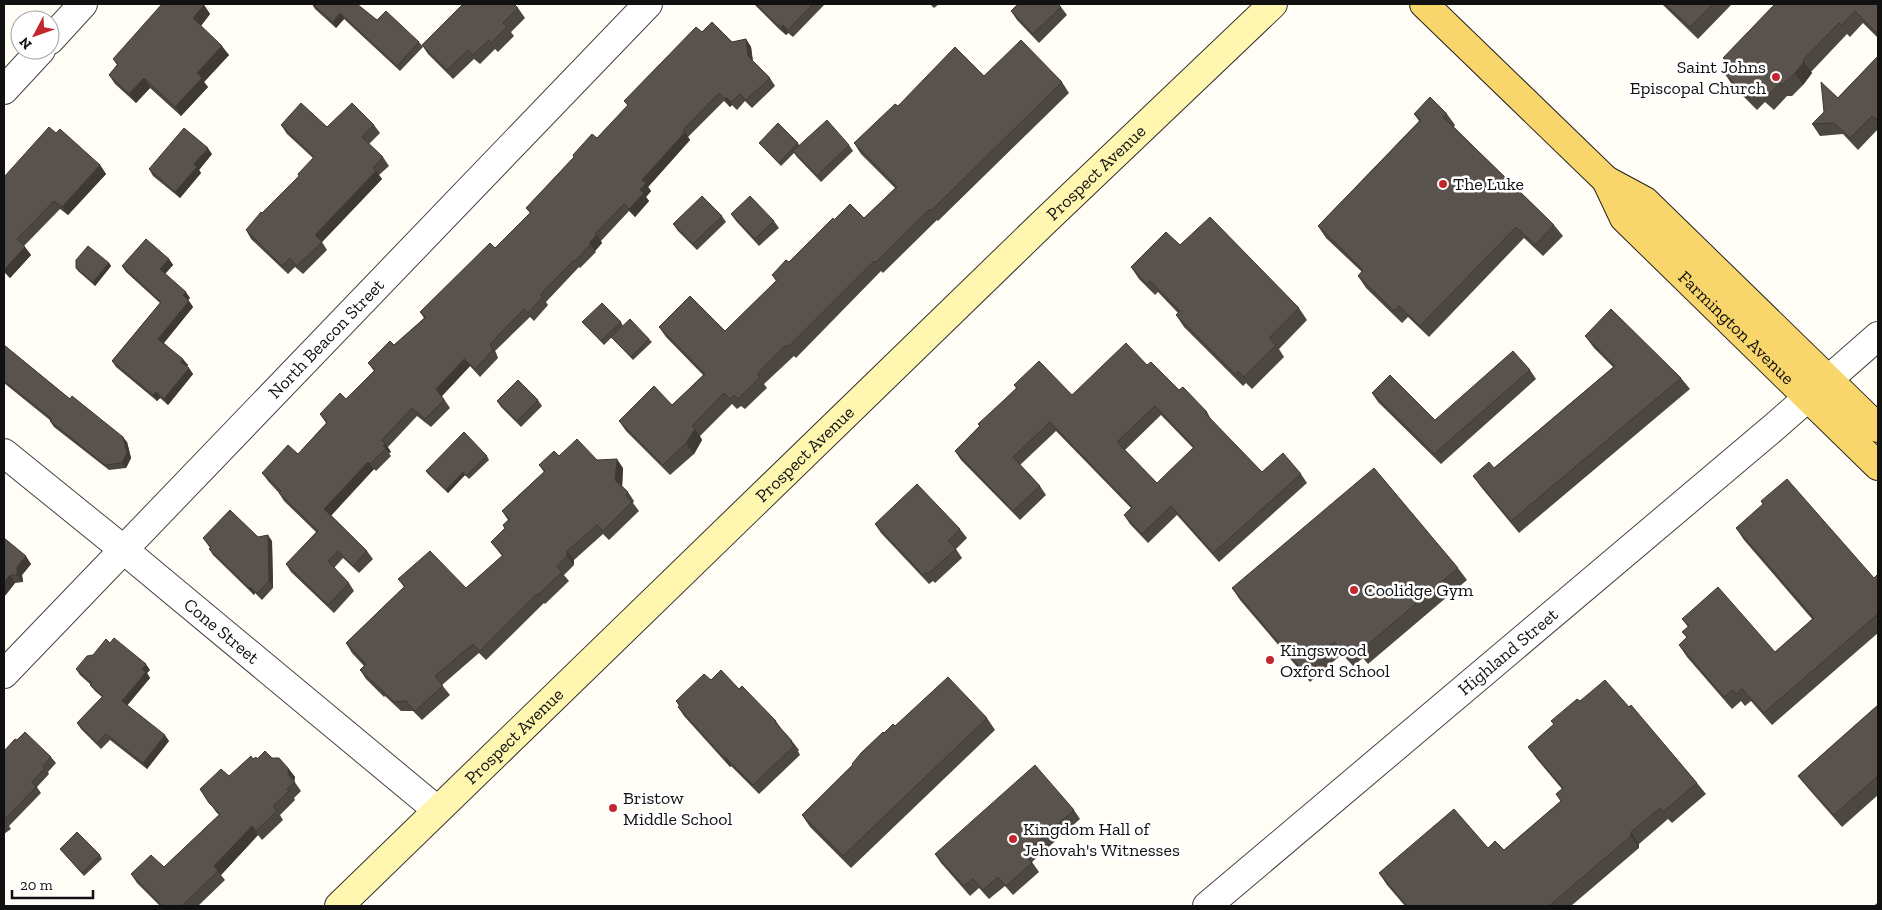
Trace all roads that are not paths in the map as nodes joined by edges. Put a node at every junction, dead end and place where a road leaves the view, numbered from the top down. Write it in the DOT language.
graph roads {
  1 [pos="83,4"];
  2 [pos="648,4"];
  3 [pos="1273,4"];
  4 [pos="1424,4"];
  5 [pos="60,29"];
  6 [pos="31,60"];
  7 [pos="4,90"];
  8 [pos="1606,180"];
  9 [pos="1878,336"];
  10 [pos="1828,379"];
  11 [pos="1808,398"];
  12 [pos="1878,428"];
  13 [pos="4,453"];
  14 [pos="1878,466"];
  15 [pos="124,550"];
  16 [pos="4,674"];
  17 [pos="437,810"];
  18 [pos="339,906"];
  19 [pos="1207,906"];
  1 -- 5 [label="street"];
  2 -- 15 [label="street, North Beacon Street"];
  3 -- 17 [label="main road, Prospect Avenue"];
  4 -- 8 [label="main road, Farmington Avenue"];
  6 -- 7 [label="street"];
  8 -- 10 [label="main road, Farmington Avenue"];
  8 -- 11 [label="main road, Farmington Avenue"];
  9 -- 10 [label="street, Highland Street"];
  10 -- 11 [label="street, Highland Street"];
  10 -- 12 [label="main road, Farmington Avenue"];
  11 -- 14 [label="main road, Farmington Avenue"];
  11 -- 19 [label="street, Highland Street"];
  13 -- 15 [label="street, Cone Street"];
  15 -- 16 [label="street, North Beacon Street"];
  15 -- 17 [label="street, Cone Street"];
  17 -- 18 [label="main road, Prospect Avenue"];
}
